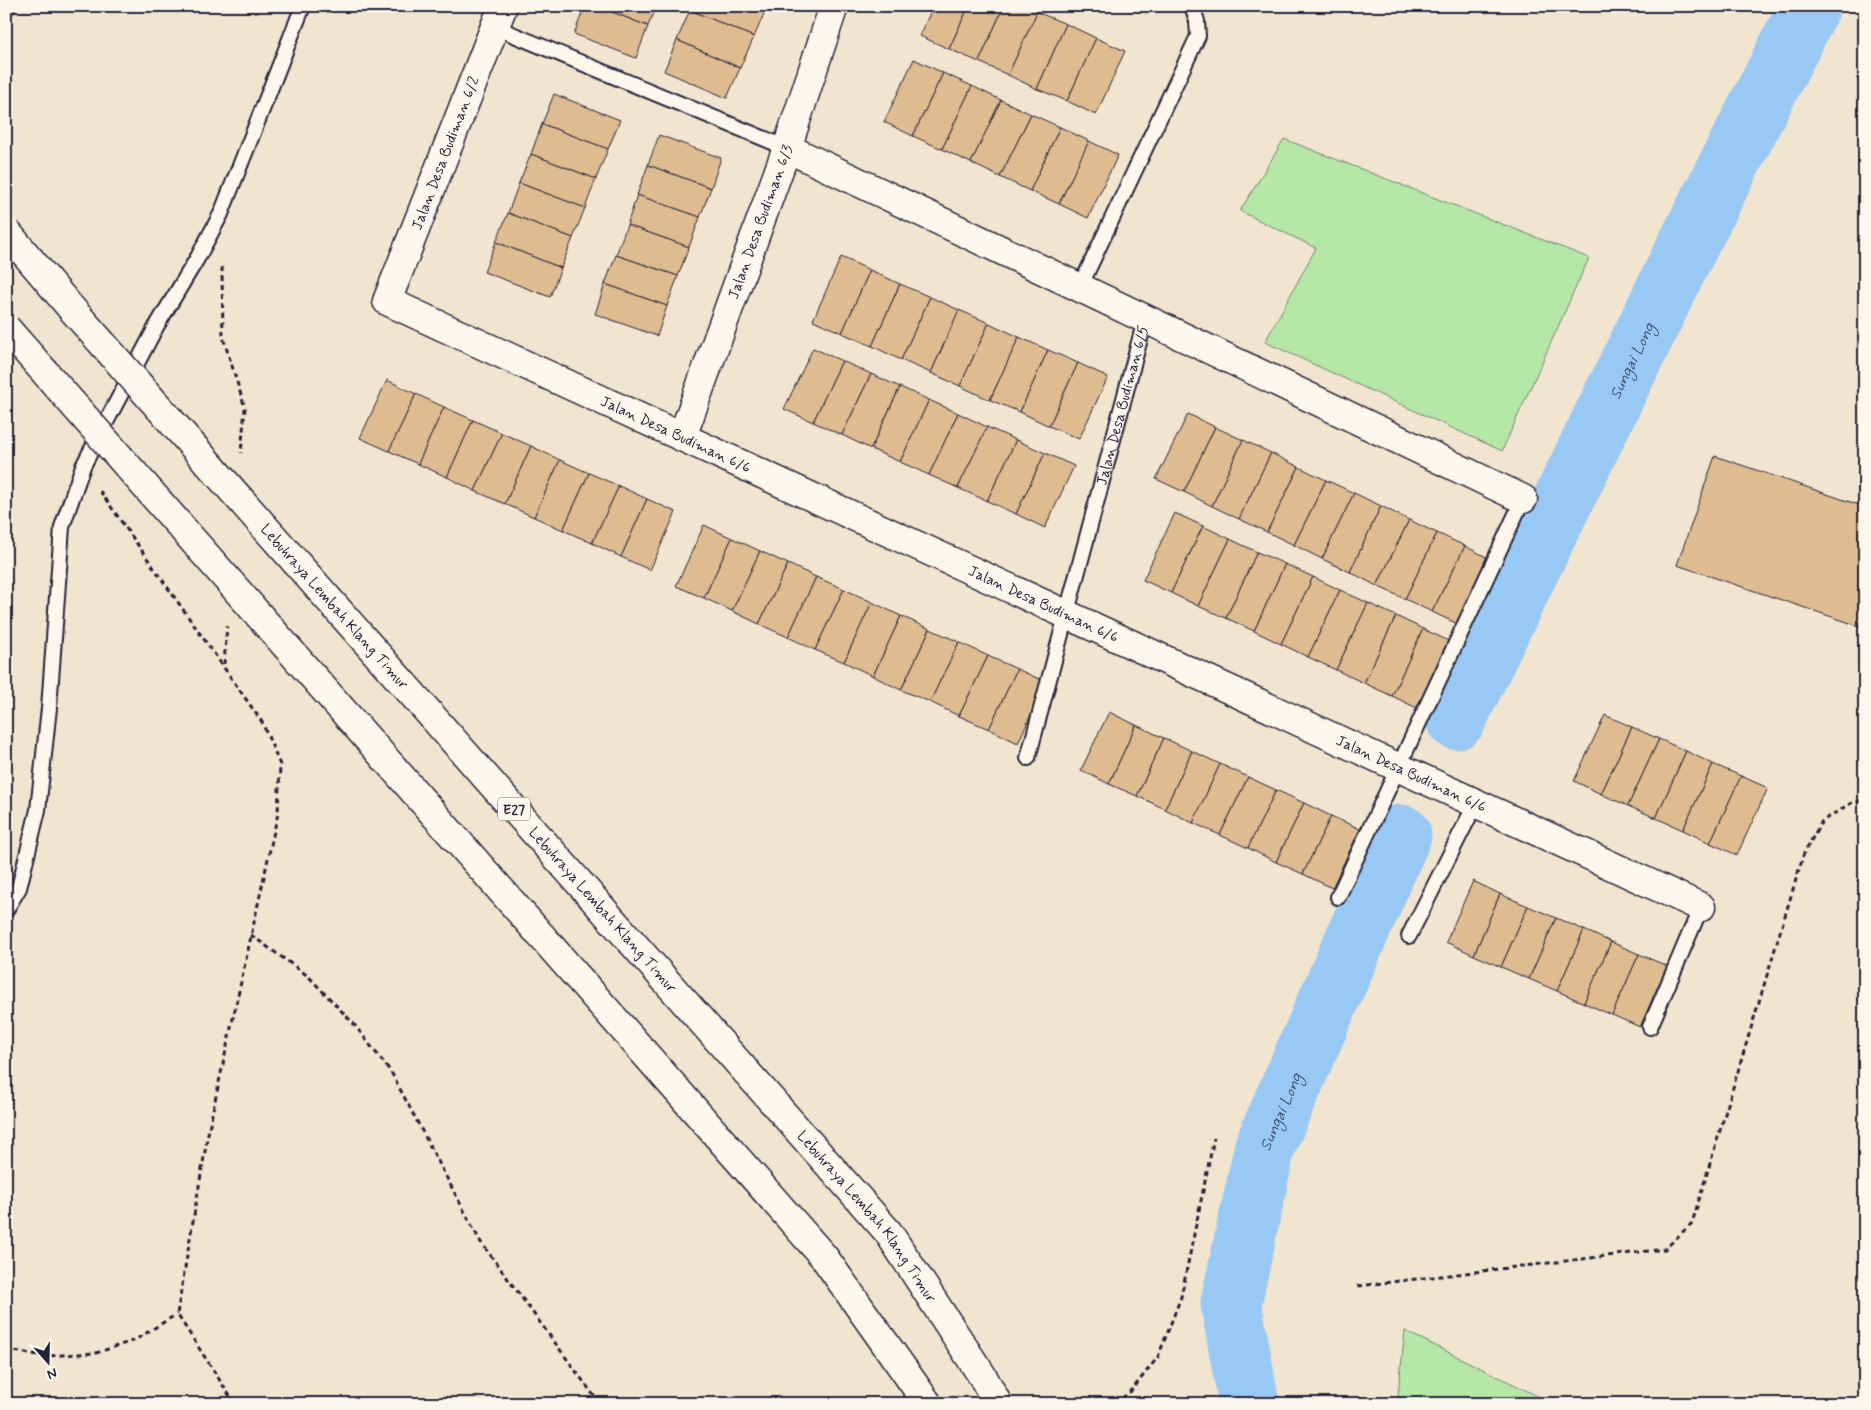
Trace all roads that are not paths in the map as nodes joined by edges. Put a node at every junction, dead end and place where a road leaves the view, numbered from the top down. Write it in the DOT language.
graph roads {
  1 [pos="303,6"];
  2 [pos="834,6"];
  3 [pos="1192,6"];
  4 [pos="499,16"];
  5 [pos="787,148"];
  6 [pos="6,232"];
  7 [pos="1079,289"];
  8 [pos="387,301"];
  9 [pos="1145,320"];
  10 [pos="6,328"];
  11 [pos="682,437"];
  12 [pos="1523,499"];
  13 [pos="1066,614"];
  14 [pos="1028,758"];
  15 [pos="1398,768"];
  16 [pos="1476,803"];
  17 [pos="1338,897"];
  18 [pos="1701,907"];
  19 [pos="6,910"];
  20 [pos="1409,936"];
  21 [pos="1650,1028"];
  22 [pos="928,1404"];
  23 [pos="998,1404"];
  1 -- 19 [label="lane"];
  2 -- 5 [label="main road, Jalan Desa Budiman 6/3"];
  3 -- 7 [label="lane"];
  4 -- 5 [label="lane"];
  4 -- 8 [label="main road, Jalan Desa Budiman 6/2"];
  5 -- 7 [label="main road, Jalan Desa Budiman 6/5"];
  5 -- 11 [label="main road, Jalan Desa Budiman 6/3"];
  6 -- 23 [label="main road, Lebuhraya Lembah Klang Timur / E27, bridge"];
  7 -- 9 [label="main road, Jalan Desa Budiman 6/5"];
  8 -- 11 [label="main road, Jalan Desa Budiman 6/6"];
  9 -- 12 [label="main road"];
  9 -- 13 [label="lane, Jalan Desa Budiman 6/5"];
  10 -- 22 [label="main road, bridge"];
  11 -- 13 [label="main road, Jalan Desa Budiman 6/6"];
  12 -- 15 [label="lane"];
  13 -- 14 [label="lane, Jalan Desa Budiman 6/5"];
  13 -- 15 [label="main road, Jalan Desa Budiman 6/6"];
  15 -- 16 [label="main road, Jalan Desa Budiman 6/6"];
  15 -- 17 [label="lane"];
  16 -- 18 [label="main road, Jalan Desa Budiman 6/6"];
  16 -- 20 [label="lane"];
  18 -- 21 [label="lane"];
}
